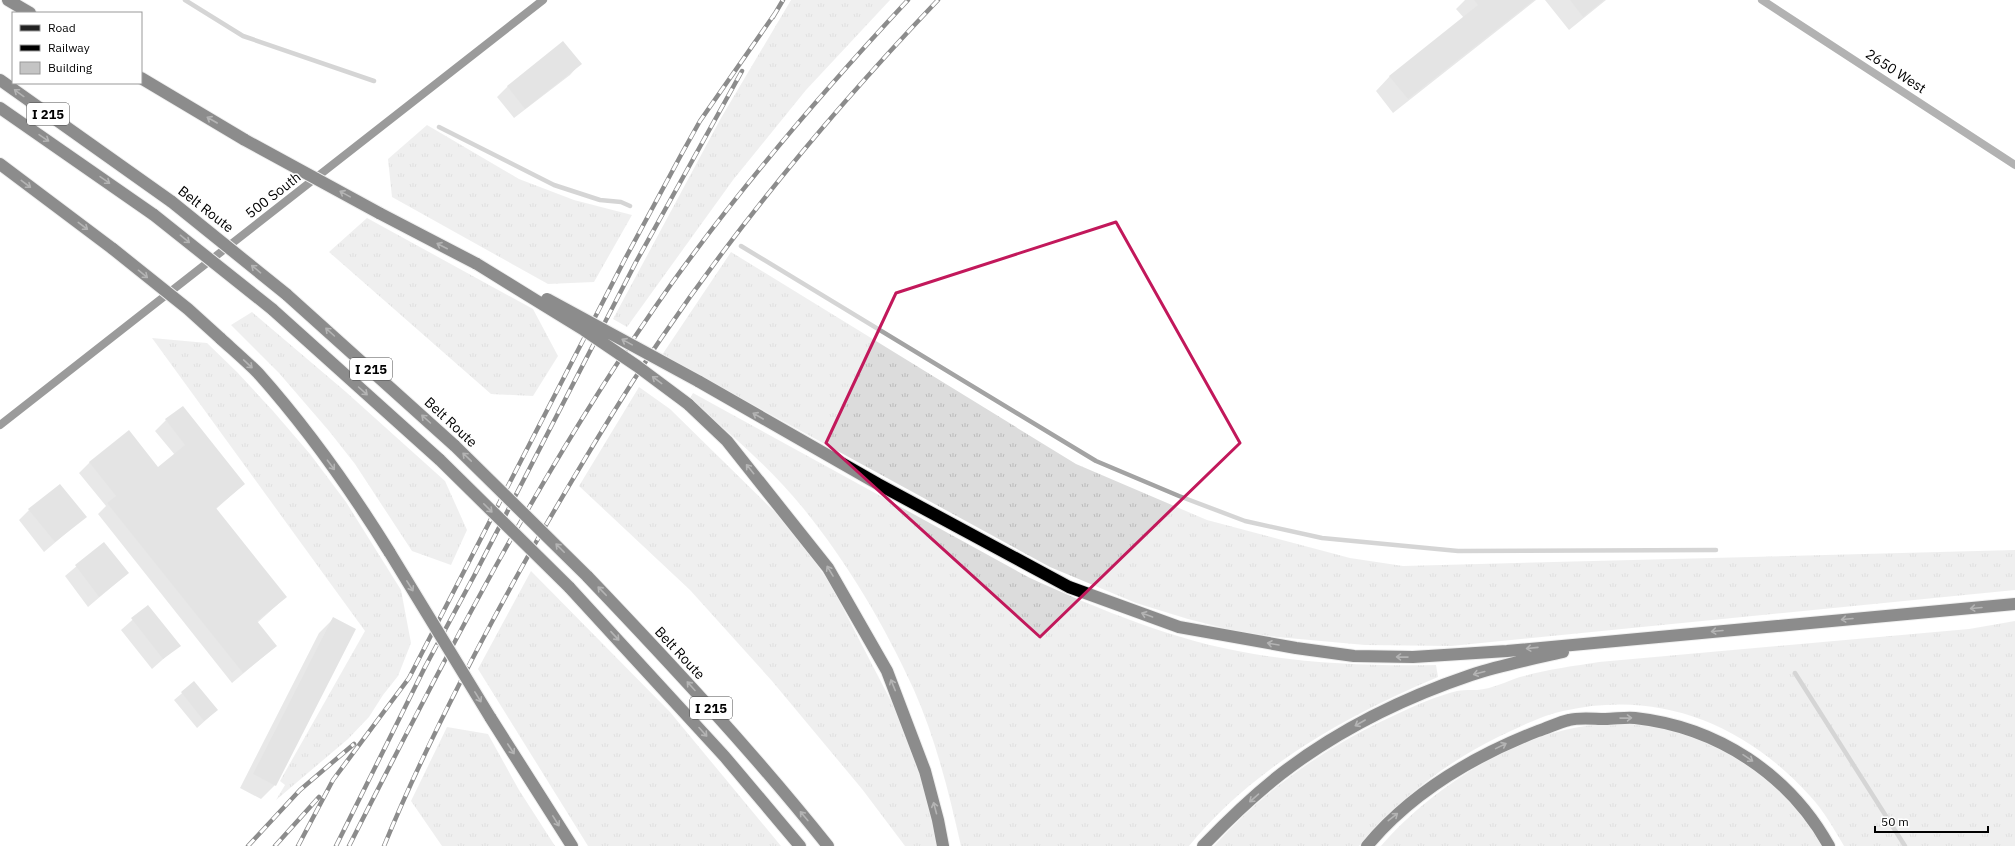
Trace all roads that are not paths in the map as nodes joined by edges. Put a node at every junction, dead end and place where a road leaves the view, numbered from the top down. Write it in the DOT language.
graph roads {
  1 [pos="8,0"];
  2 [pos="543,0"];
  3 [pos="1762,0"];
  4 [pos="28,12"];
  5 [pos="142,79"];
  6 [pos="0,80"];
  7 [pos="0,108"];
  8 [pos="0,164"];
  9 [pos="2015,165"];
  10 [pos="477,264"];
  11 [pos="0,426"];
  12 [pos="2015,604"];
  13 [pos="1612,640"];
  14 [pos="572,846"];
  15 [pos="800,846"];
  16 [pos="828,846"];
  17 [pos="943,846"];
  18 [pos="1203,846"];
  19 [pos="1367,846"];
  20 [pos="1829,846"];
  1 -- 4 [label="highway"];
  2 -- 11 [label="street, 500 South"];
  3 -- 9 [label="street, 2650 West"];
  10 -- 5 [label="highway, one-way, bridge"];
  16 -- 6 [label="highway, Belt Route / I 215, one-way, bridge"];
  7 -- 15 [label="highway, I 215, one-way, bridge"];
  8 -- 14 [label="highway, one-way, bridge"];
  13 -- 10 [label="highway, one-way, bridge"];
  17 -- 10 [label="highway, one-way, bridge"];
  12 -- 13 [label="highway, one-way"];
  13 -- 18 [label="highway, one-way"];
  19 -- 20 [label="highway, one-way"];
}
